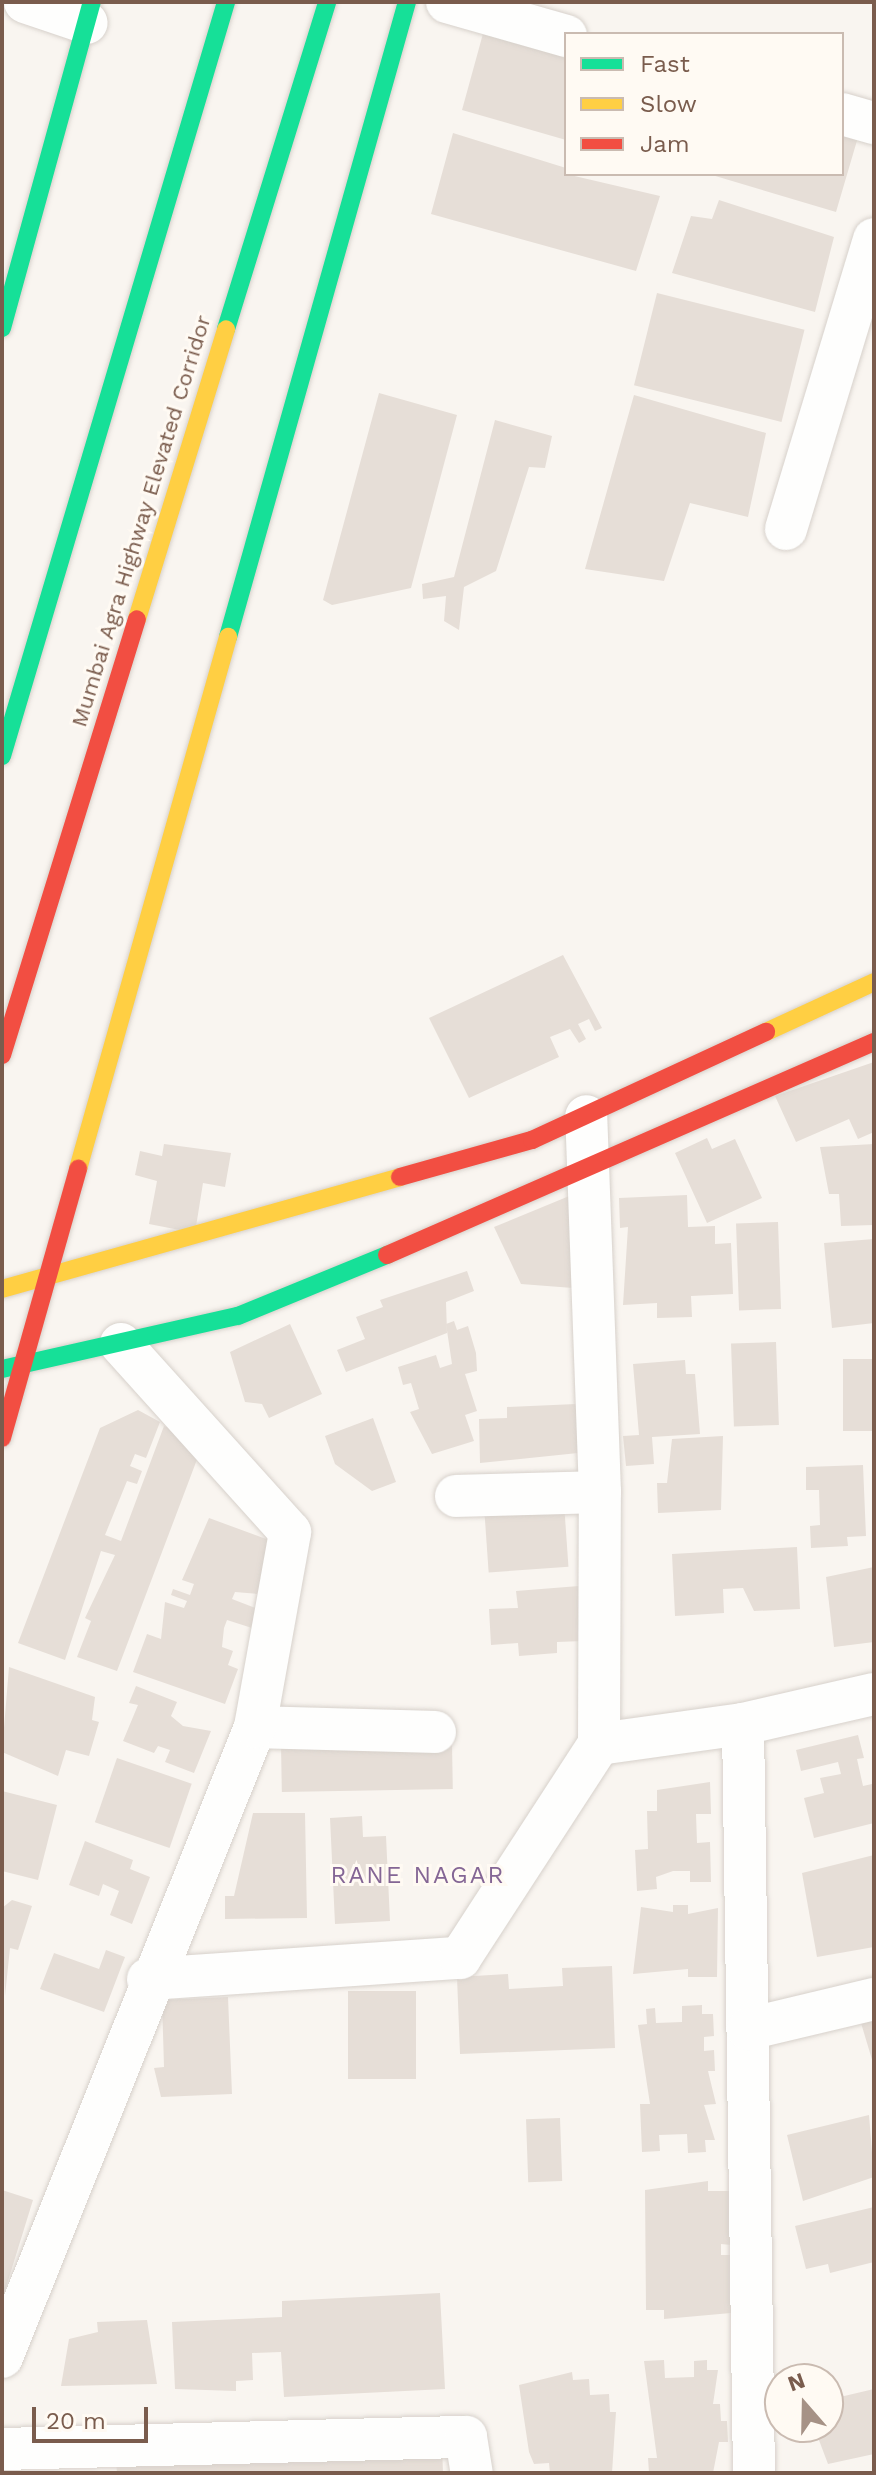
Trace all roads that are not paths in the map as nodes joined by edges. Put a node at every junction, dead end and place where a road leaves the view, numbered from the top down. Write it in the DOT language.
graph roads {
  1 [pos="25,2"];
  2 [pos="226,2"];
  3 [pos="327,2"];
  4 [pos="407,2"];
  5 [pos="447,2"];
  6 [pos="90,12"];
  7 [pos="564,35"];
  8 [pos="844,115"];
  9 [pos="874,123"];
  10 [pos="874,239"];
  11 [pos="863,308"];
  12 [pos="2,328"];
  13 [pos="786,529"];
  14 [pos="2,756"];
  15 [pos="874,982"];
  16 [pos="874,1042"];
  17 [pos="2,1055"];
  18 [pos="586,1116"];
  19 [pos="588,1172"];
  20 [pos="53,1279"];
  21 [pos="2,1289"];
  22 [pos="121,1344"];
  23 [pos="26,1366"];
  24 [pos="2,1369"];
  25 [pos="2,1438"];
  26 [pos="600,1492"];
  27 [pos="456,1496"];
  28 [pos="874,1694"];
  29 [pos="743,1724"];
  30 [pos="255,1727"];
  31 [pos="435,1732"];
  32 [pos="599,1744"];
  33 [pos="148,1979"];
  34 [pos="874,1999"];
  35 [pos="748,2029"];
  36 [pos="2,2357"];
  37 [pos="2,2449"];
  38 [pos="472,2473"];
  39 [pos="754,2473"];
  1 -- 6 [label="street"];
  2 -- 14 [label="main road"];
  3 -- 17 [label="main road, Mumbai Agra Highway Elevated Corridor"];
  4 -- 20 [label="main road"];
  5 -- 7 [label="street"];
  6 -- 12 [label="main road"];
  8 -- 9 [label="street"];
  10 -- 11 [label="street"];
  11 -- 13 [label="street"];
  15 -- 18 [label="main road"];
  16 -- 19 [label="main road"];
  18 -- 19 [label="street"];
  18 -- 20 [label="main road"];
  19 -- 22 [label="main road"];
  19 -- 26 [label="street"];
  20 -- 21 [label="main road"];
  20 -- 23 [label="main road"];
  22 -- 23 [label="main road"];
  22 -- 30 [label="street"];
  23 -- 24 [label="main road"];
  23 -- 25 [label="main road"];
  26 -- 27 [label="street"];
  26 -- 32 [label="street"];
  28 -- 29 [label="street"];
  29 -- 32 [label="street"];
  29 -- 35 [label="street"];
  30 -- 31 [label="street"];
  30 -- 33 [label="street"];
  32 -- 33 [label="street"];
  33 -- 36 [label="street"];
  34 -- 35 [label="street"];
  35 -- 39 [label="street"];
  37 -- 38 [label="street"];
}
